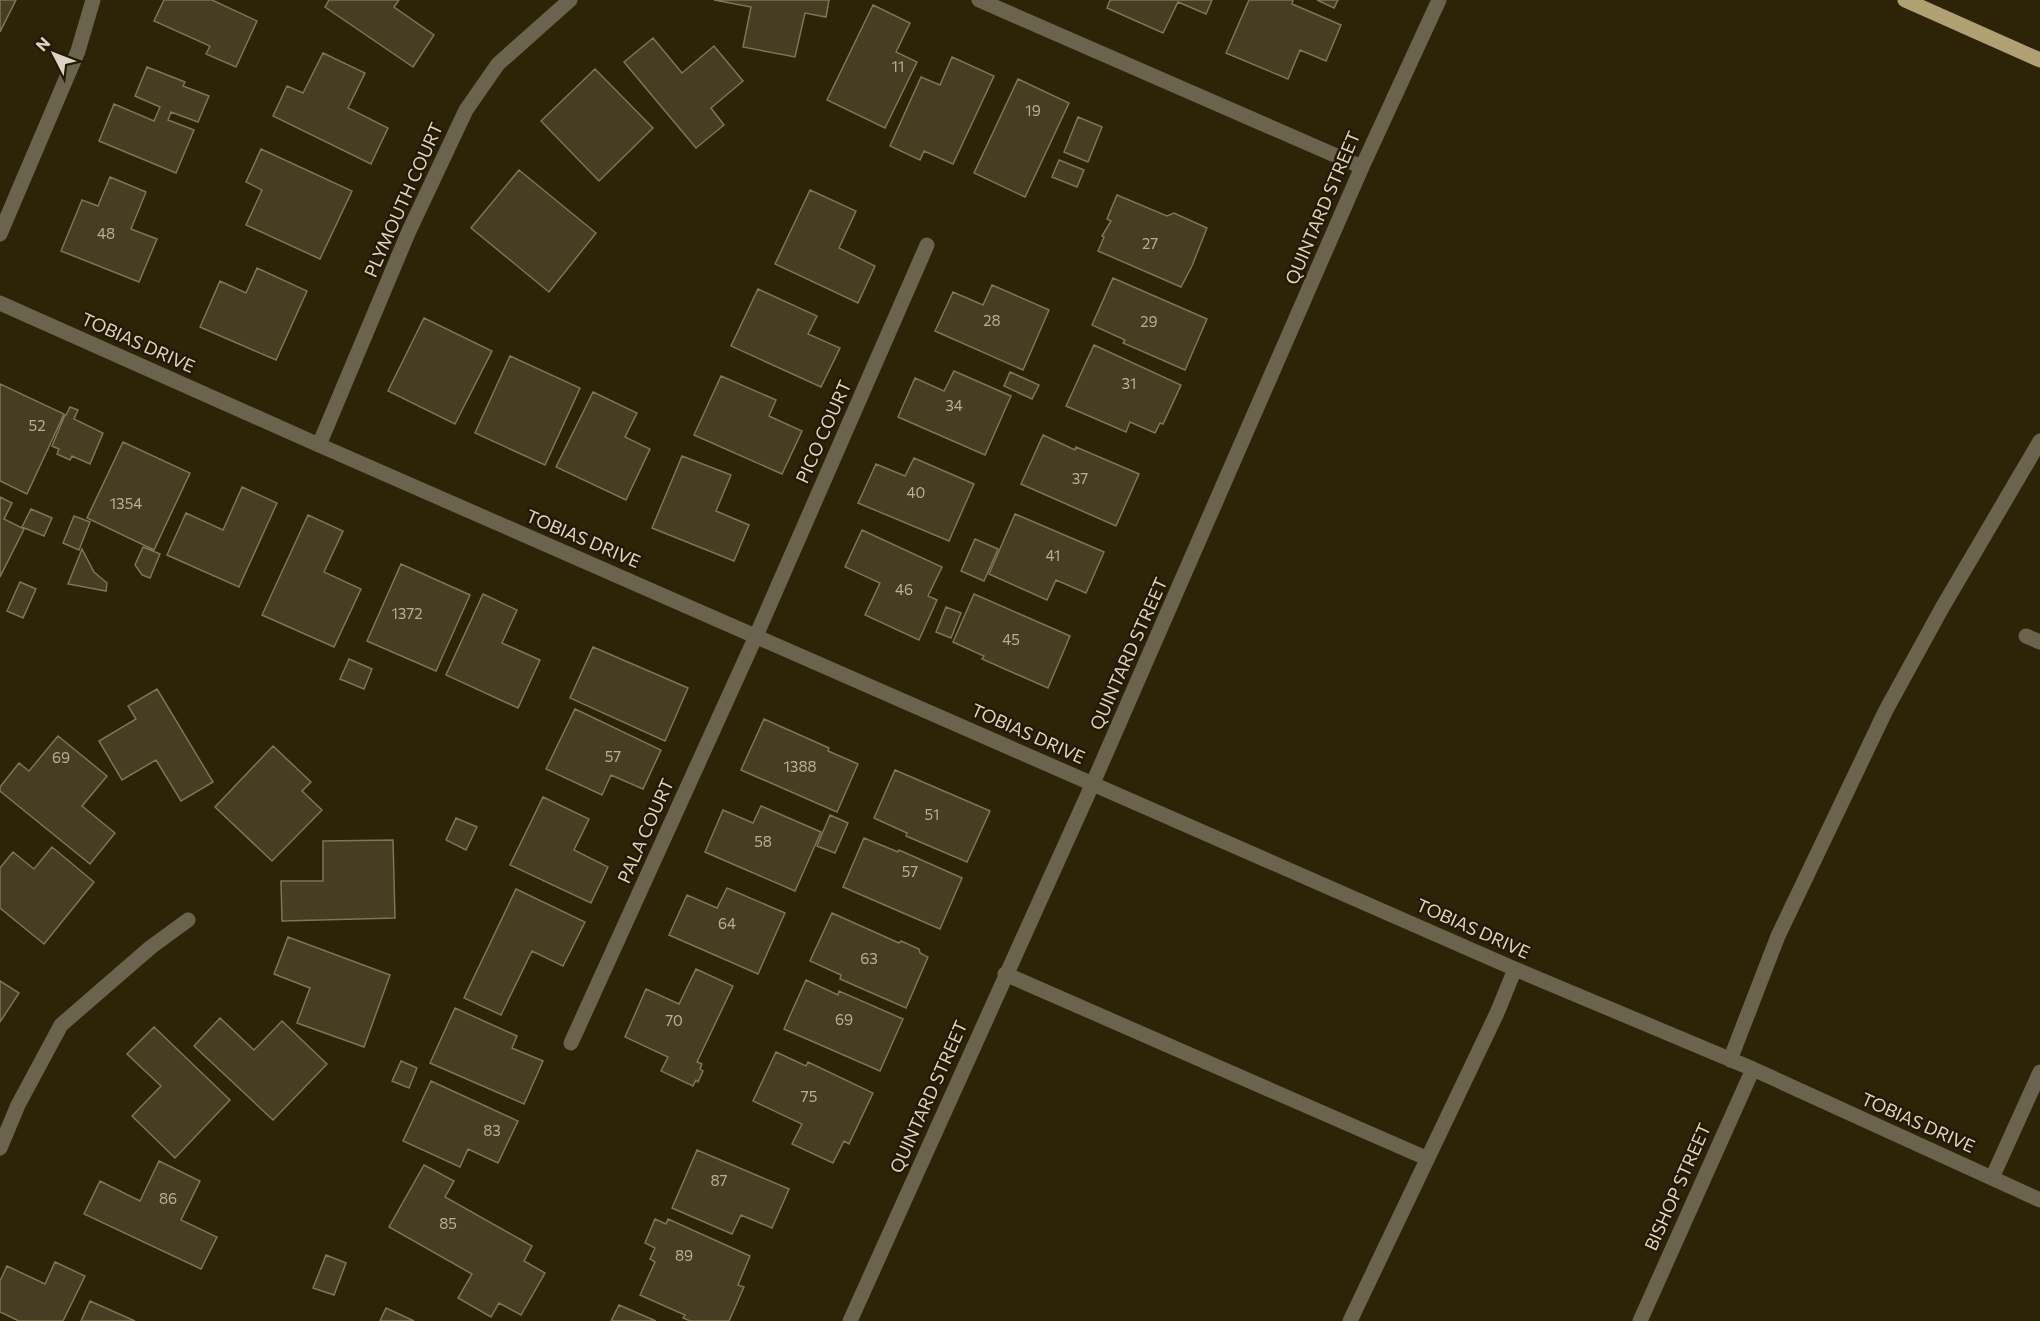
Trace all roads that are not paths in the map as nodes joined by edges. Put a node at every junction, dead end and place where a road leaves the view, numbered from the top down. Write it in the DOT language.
graph roads {
  1 [pos="93,0"];
  2 [pos="570,0"];
  3 [pos="979,0"];
  4 [pos="1439,0"];
  5 [pos="1905,0"];
  6 [pos="2040,60"];
  7 [pos="1362,167"];
  8 [pos="0,234"];
  9 [pos="927,245"];
  10 [pos="0,303"];
  11 [pos="2040,441"];
  12 [pos="319,445"];
  13 [pos="756,636"];
  14 [pos="1093,783"];
  15 [pos="188,920"];
  16 [pos="1515,969"];
  17 [pos="1005,974"];
  18 [pos="571,1043"];
  19 [pos="1730,1060"];
  20 [pos="1753,1069"];
  21 [pos="2040,1072"];
  22 [pos="0,1148"];
  23 [pos="1426,1158"];
  24 [pos="1992,1178"];
  25 [pos="2040,1200"];
  26 [pos="850,1321"];
  27 [pos="1350,1321"];
  28 [pos="1640,1321"];
  1 -- 8 [label="street"];
  2 -- 12 [label="street, PLYMOUTH COURT"];
  3 -- 7 [label="street"];
  4 -- 7 [label="street, QUINTARD STREET"];
  5 -- 6 [label="main road"];
  7 -- 14 [label="street, QUINTARD STREET"];
  9 -- 13 [label="street, PICO COURT"];
  10 -- 12 [label="street, TOBIAS DRIVE"];
  11 -- 19 [label="street"];
  12 -- 13 [label="street, TOBIAS DRIVE"];
  13 -- 14 [label="street, TOBIAS DRIVE"];
  13 -- 18 [label="street, PALA COURT"];
  14 -- 16 [label="street, TOBIAS DRIVE"];
  14 -- 17 [label="street, QUINTARD STREET"];
  15 -- 22 [label="street"];
  16 -- 19 [label="street, TOBIAS DRIVE"];
  16 -- 23 [label="street"];
  17 -- 23 [label="street"];
  17 -- 26 [label="street, QUINTARD STREET"];
  19 -- 20 [label="street, TOBIAS DRIVE"];
  20 -- 24 [label="street, TOBIAS DRIVE"];
  20 -- 28 [label="street, BISHOP STREET"];
  21 -- 24 [label="street"];
  23 -- 27 [label="street"];
  24 -- 25 [label="street, TOBIAS DRIVE"];
}
